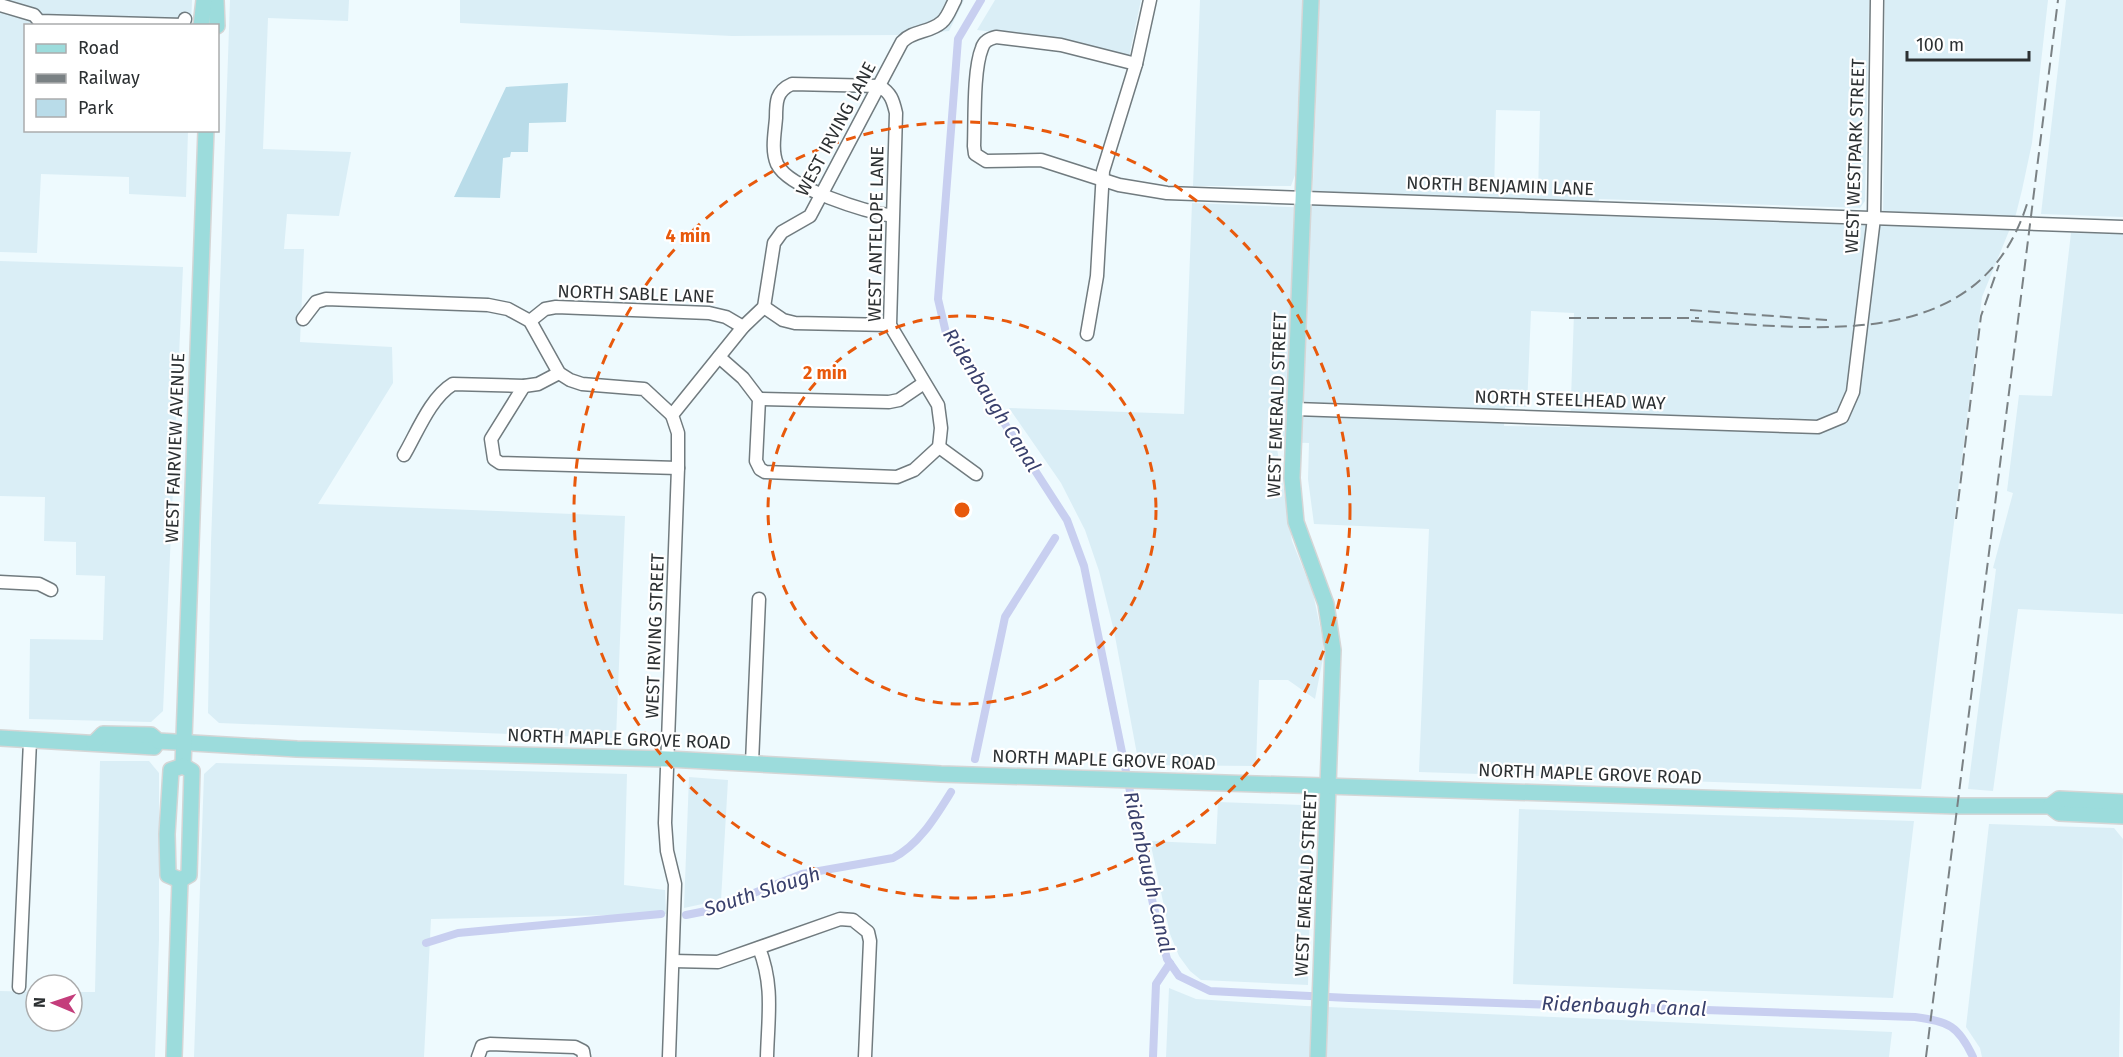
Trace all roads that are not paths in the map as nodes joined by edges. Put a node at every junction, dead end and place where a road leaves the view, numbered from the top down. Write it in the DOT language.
graph roads {
  1 [pos="204,0"];
  2 [pos="216,0"];
  3 [pos="955,0"];
  4 [pos="1150,0"];
  5 [pos="1311,0"];
  6 [pos="1877,0"];
  7 [pos="0,5"];
  8 [pos="203,24"];
  9 [pos="217,24"];
  10 [pos="1136,64"];
  11 [pos="879,86"];
  12 [pos="206,132"];
  13 [pos="1102,180"];
  14 [pos="822,194"];
  15 [pos="1303,198"];
  16 [pos="893,216"];
  17 [pos="1874,218"];
  18 [pos="2123,227"];
  19 [pos="764,307"];
  20 [pos="303,319"];
  21 [pos="530,321"];
  22 [pos="890,325"];
  23 [pos="743,327"];
  24 [pos="1087,334"];
  25 [pos="719,357"];
  26 [pos="559,373"];
  27 [pos="924,382"];
  28 [pos="524,386"];
  29 [pos="759,399"];
  30 [pos="1295,409"];
  31 [pos="672,414"];
  32 [pos="1842,417"];
  33 [pos="939,447"];
  34 [pos="404,455"];
  35 [pos="678,468"];
  36 [pos="976,474"];
  37 [pos="0,582"];
  38 [pos="51,590"];
  39 [pos="759,599"];
  40 [pos="0,738"];
  41 [pos="30,741"];
  42 [pos="184,741"];
  43 [pos="668,759"];
  44 [pos="752,764"];
  45 [pos="183,766"];
  46 [pos="1330,785"];
  47 [pos="2123,802"];
  48 [pos="2050,806"];
  49 [pos="2123,816"];
  50 [pos="180,880"];
  51 [pos="759,948"];
  52 [pos="673,961"];
  53 [pos="19,987"];
  54 [pos="480,1052"];
  55 [pos="583,1054"];
  56 [pos="174,1057"];
  57 [pos="669,1057"];
  58 [pos="767,1057"];
  59 [pos="865,1057"];
  60 [pos="1318,1057"];
  1 -- 8 [label="main road"];
  2 -- 9 [label="main road"];
  3 -- 11 [label="street, WEST IRVING LANE"];
  4 -- 10 [label="street"];
  5 -- 15 [label="main road, WEST EMERALD STREET"];
  6 -- 17 [label="street, WEST WESTPARK STREET"];
  7 -- 8 [label="street"];
  10 -- 13 [label="street"];
  10 -- 13 [label="street, NORTH BENJAMIN LANE"];
  11 -- 14 [label="street, WEST IRVING LANE"];
  11 -- 14 [label="street"];
  11 -- 16 [label="street, WEST ANTELOPE LANE"];
  12 -- 42 [label="main road, WEST FAIRVIEW AVENUE"];
  13 -- 15 [label="street, NORTH BENJAMIN LANE"];
  13 -- 24 [label="street"];
  14 -- 16 [label="street"];
  14 -- 19 [label="street, WEST IRVING LANE"];
  15 -- 17 [label="street, NORTH BENJAMIN LANE"];
  15 -- 30 [label="main road, WEST EMERALD STREET"];
  16 -- 22 [label="street, WEST ANTELOPE LANE"];
  17 -- 18 [label="street, NORTH BENJAMIN LANE"];
  17 -- 32 [label="street, WEST WESTPARK STREET"];
  19 -- 22 [label="street"];
  19 -- 23 [label="street"];
  20 -- 21 [label="street"];
  21 -- 23 [label="street, NORTH SABLE LANE"];
  21 -- 26 [label="street"];
  22 -- 27 [label="street, WEST ANTELOPE LANE"];
  23 -- 25 [label="street"];
  25 -- 29 [label="street"];
  25 -- 31 [label="street"];
  26 -- 28 [label="street"];
  26 -- 31 [label="street"];
  27 -- 29 [label="street"];
  27 -- 33 [label="street, WEST ANTELOPE LANE"];
  28 -- 34 [label="street"];
  28 -- 35 [label="street"];
  29 -- 33 [label="street"];
  30 -- 32 [label="street, NORTH STEELHEAD WAY"];
  30 -- 46 [label="main road, WEST EMERALD STREET"];
  31 -- 35 [label="street"];
  33 -- 36 [label="street"];
  35 -- 43 [label="street, WEST IRVING STREET"];
  37 -- 38 [label="street"];
  39 -- 44 [label="street"];
  40 -- 41 [label="main road, NORTH MAPLE GROVE ROAD"];
  41 -- 42 [label="main road, NORTH MAPLE GROVE ROAD"];
  41 -- 53 [label="street"];
  42 -- 43 [label="main road, NORTH MAPLE GROVE ROAD"];
  42 -- 45 [label="main road, WEST FAIRVIEW AVENUE"];
  43 -- 44 [label="main road, NORTH MAPLE GROVE ROAD"];
  43 -- 52 [label="street, WEST IRVING STREET"];
  44 -- 46 [label="main road, NORTH MAPLE GROVE ROAD"];
  45 -- 50 [label="main road, WEST FAIRVIEW AVENUE"];
  45 -- 50 [label="main road, WEST FAIRVIEW AVENUE"];
  46 -- 48 [label="main road, NORTH MAPLE GROVE ROAD"];
  46 -- 60 [label="main road, WEST EMERALD STREET"];
  47 -- 48 [label="main road, NORTH MAPLE GROVE ROAD"];
  48 -- 49 [label="main road, NORTH MAPLE GROVE ROAD"];
  50 -- 56 [label="main road, WEST FAIRVIEW AVENUE"];
  51 -- 52 [label="street"];
  51 -- 58 [label="street"];
  51 -- 59 [label="street"];
  52 -- 57 [label="street, WEST IRVING STREET"];
  54 -- 55 [label="street"];
}
